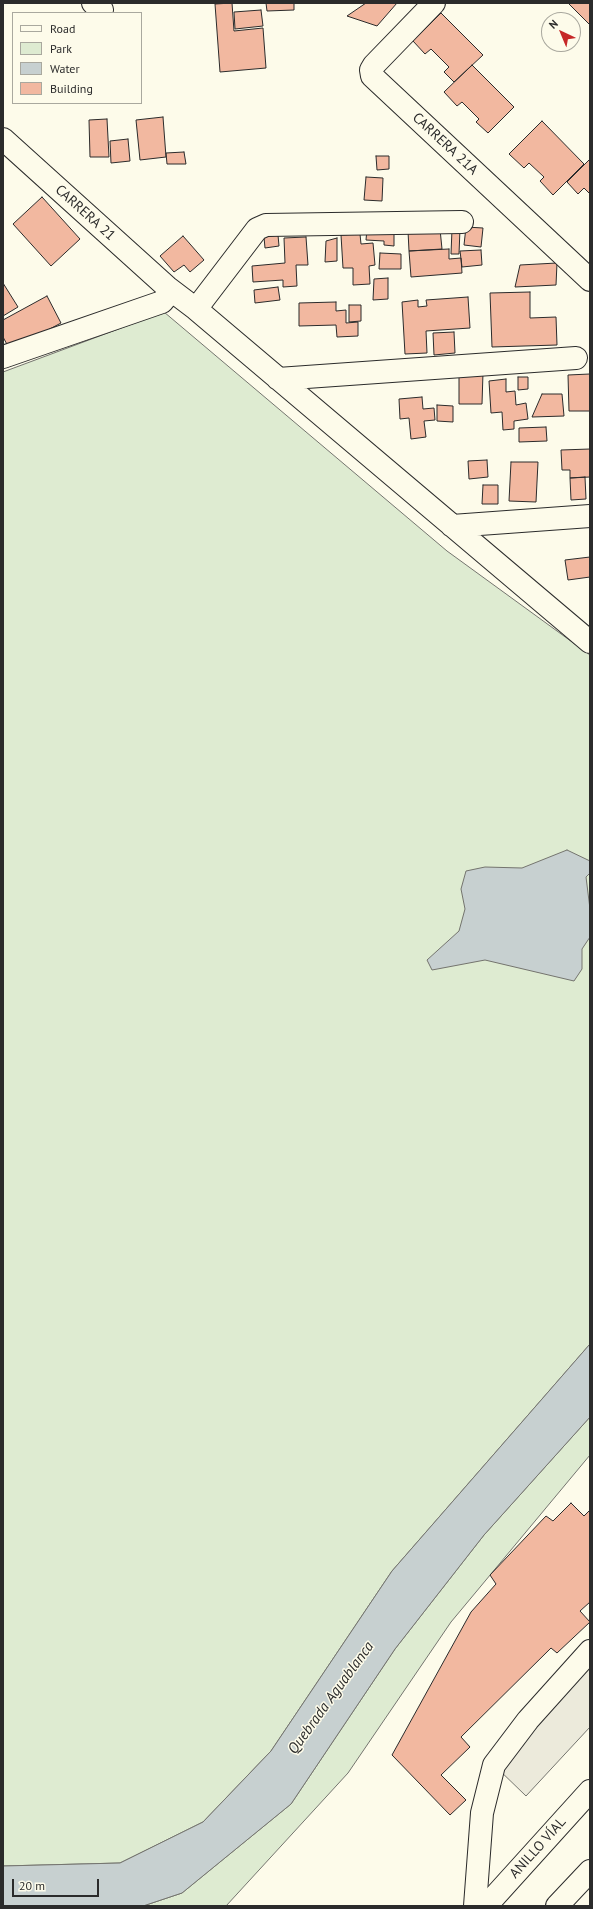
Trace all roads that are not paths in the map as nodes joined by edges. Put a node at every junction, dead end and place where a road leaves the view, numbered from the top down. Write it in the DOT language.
graph roads {
  1 [pos="434,3"];
  2 [pos="3,139"];
  3 [pos="462,222"];
  4 [pos="590,280"];
  5 [pos="167,287"];
  6 [pos="196,308"];
  7 [pos="3,357"];
  8 [pos="576,358"];
  9 [pos="278,378"];
  10 [pos="590,516"];
  11 [pos="452,526"];
  12 [pos="590,642"];
  13 [pos="590,1651"];
  14 [pos="590,1791"];
  15 [pos="590,1871"];
  16 [pos="475,1906"];
  17 [pos="486,1906"];
  18 [pos="558,1906"];
  1 -- 4 [label="main road, CARRERA 21A"];
  2 -- 5 [label="main road, CARRERA 21"];
  3 -- 6 [label="main road"];
  5 -- 6 [label="main road, CARRERA 21"];
  5 -- 7 [label="main road"];
  6 -- 9 [label="main road, CARRERA 21"];
  8 -- 9 [label="main road"];
  9 -- 11 [label="main road, CARRERA 21"];
  10 -- 11 [label="main road"];
  11 -- 12 [label="main road, CARRERA 21"];
  13 -- 16 [label="main road"];
  14 -- 17 [label="main road, ANILLO VÍAL"];
  15 -- 18 [label="main road"];
}
